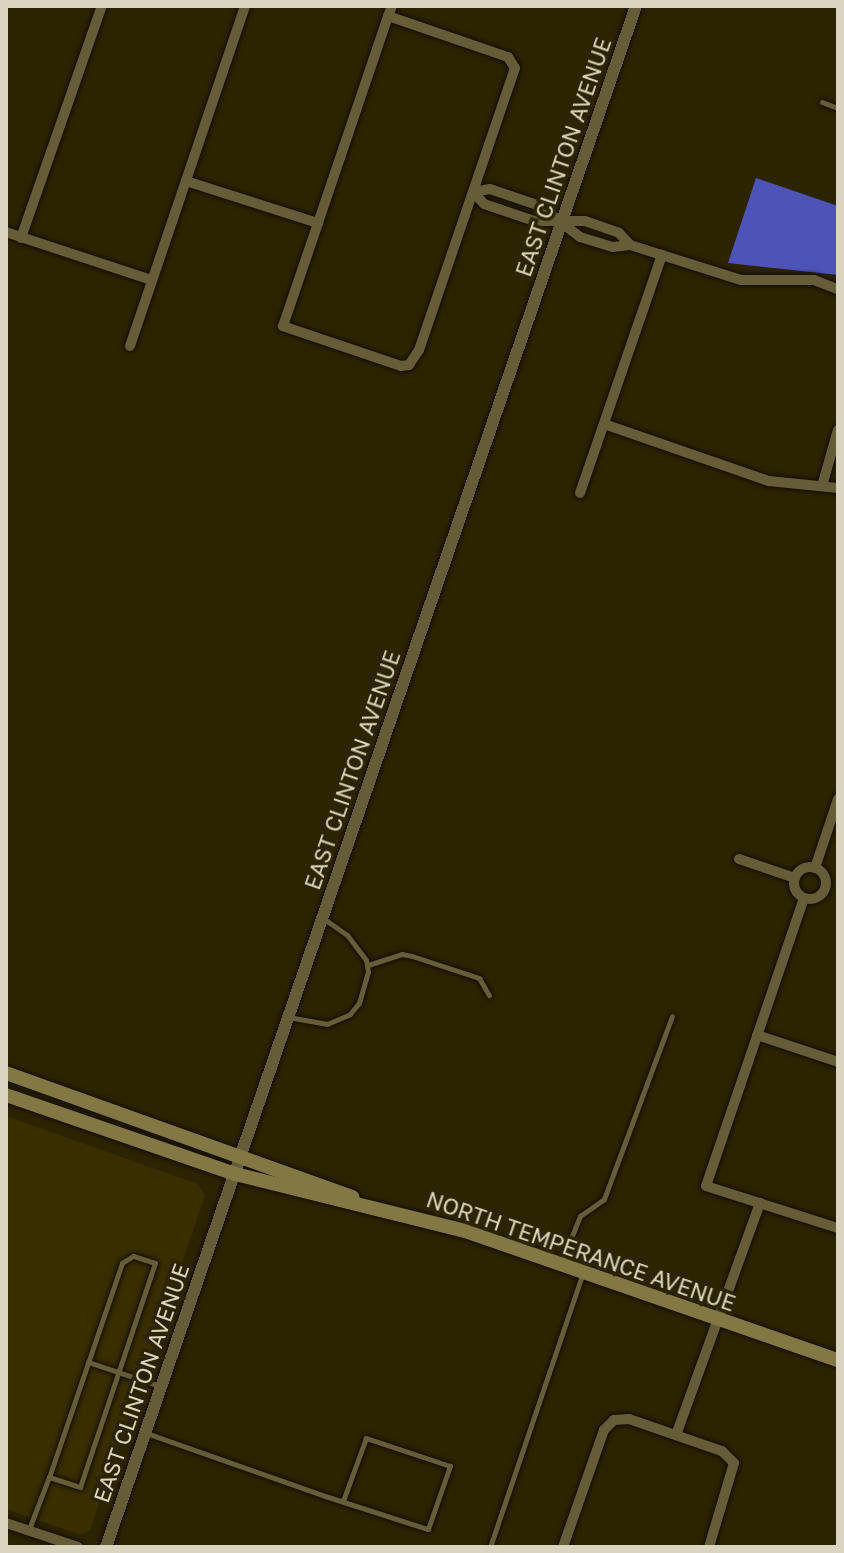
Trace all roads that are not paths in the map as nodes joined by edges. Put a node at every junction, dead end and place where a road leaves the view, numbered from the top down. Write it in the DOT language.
graph roads {
  1 [pos="102,6"];
  2 [pos="245,6"];
  3 [pos="636,6"];
  4 [pos="390,11"];
  5 [pos="822,102"];
  6 [pos="838,108"];
  7 [pos="186,181"];
  8 [pos="473,192"];
  9 [pos="318,223"];
  10 [pos="563,223"];
  11 [pos="6,232"];
  12 [pos="21,238"];
  13 [pos="630,245"];
  14 [pos="662,255"];
  15 [pos="151,280"];
  16 [pos="838,289"];
  17 [pos="130,346"];
  18 [pos="604,424"];
  19 [pos="838,430"];
  20 [pos="822,486"];
  21 [pos="838,488"];
  22 [pos="580,493"];
  23 [pos="838,799"];
  24 [pos="739,859"];
  25 [pos="815,868"];
  26 [pos="795,878"];
  27 [pos="824,889"];
  28 [pos="838,894"];
  29 [pos="804,898"];
  30 [pos="322,918"];
  31 [pos="368,965"];
  32 [pos="489,995"];
  33 [pos="672,1016"];
  34 [pos="288,1017"];
  35 [pos="757,1035"];
  36 [pos="838,1062"];
  37 [pos="6,1073"];
  38 [pos="6,1095"];
  39 [pos="241,1154"];
  40 [pos="235,1174"];
  41 [pos="760,1203"];
  42 [pos="375,1206"];
  43 [pos="838,1228"];
  44 [pos="560,1264"];
  45 [pos="583,1272"];
  46 [pos="718,1320"];
  47 [pos="773,1339"];
  48 [pos="838,1360"];
  49 [pos="88,1362"];
  50 [pos="838,1369"];
  51 [pos="118,1372"];
  52 [pos="161,1386"];
  53 [pos="145,1433"];
  54 [pos="676,1435"];
  55 [pos="49,1477"];
  56 [pos="343,1501"];
  57 [pos="6,1523"];
  58 [pos="29,1530"];
  59 [pos="78,1547"];
  60 [pos="106,1547"];
  61 [pos="490,1547"];
  62 [pos="563,1547"];
  63 [pos="709,1547"];
  1 -- 12 [label="street"];
  2 -- 7 [label="street"];
  3 -- 10 [label="street, EAST CLINTON AVENUE"];
  4 -- 8 [label="street"];
  4 -- 9 [label="street"];
  5 -- 6 [label="lane"];
  7 -- 9 [label="street"];
  7 -- 15 [label="street"];
  8 -- 9 [label="street"];
  8 -- 10 [label="street"];
  8 -- 10 [label="street"];
  10 -- 13 [label="street"];
  10 -- 13 [label="street"];
  10 -- 30 [label="street, EAST CLINTON AVENUE"];
  11 -- 12 [label="street"];
  12 -- 15 [label="street"];
  13 -- 14 [label="street"];
  14 -- 16 [label="street"];
  14 -- 18 [label="street"];
  15 -- 17 [label="street"];
  18 -- 20 [label="street"];
  18 -- 22 [label="street"];
  19 -- 20 [label="street"];
  20 -- 21 [label="street"];
  23 -- 25 [label="street"];
  24 -- 26 [label="street"];
  25 -- 26 [label="street"];
  25 -- 27 [label="street"];
  26 -- 29 [label="street"];
  27 -- 28 [label="street"];
  27 -- 29 [label="street"];
  29 -- 35 [label="street"];
  30 -- 31 [label="lane"];
  30 -- 34 [label="street, EAST CLINTON AVENUE"];
  31 -- 32 [label="lane"];
  31 -- 34 [label="lane"];
  33 -- 44 [label="lane"];
  34 -- 39 [label="street, EAST CLINTON AVENUE"];
  35 -- 36 [label="street"];
  35 -- 41 [label="street"];
  37 -- 39 [label="main road, NORTH TEMPERANCE AVENUE"];
  38 -- 40 [label="main road, NORTH TEMPERANCE AVENUE"];
  39 -- 40 [label="street, EAST CLINTON AVENUE"];
  39 -- 42 [label="main road, NORTH TEMPERANCE AVENUE"];
  40 -- 42 [label="main road, NORTH TEMPERANCE AVENUE"];
  40 -- 52 [label="street, EAST CLINTON AVENUE"];
  41 -- 43 [label="street"];
  41 -- 46 [label="street"];
  42 -- 44 [label="main road, NORTH TEMPERANCE AVENUE"];
  44 -- 45 [label="main road, NORTH TEMPERANCE AVENUE"];
  45 -- 46 [label="main road, NORTH TEMPERANCE AVENUE"];
  45 -- 61 [label="lane"];
  46 -- 47 [label="main road, NORTH TEMPERANCE AVENUE"];
  46 -- 54 [label="street"];
  47 -- 48 [label="main road, NORTH TEMPERANCE AVENUE"];
  47 -- 50 [label="main road, NORTH TEMPERANCE AVENUE"];
  49 -- 51 [label="lane"];
  49 -- 51 [label="lane"];
  49 -- 55 [label="lane"];
  51 -- 52 [label="lane"];
  51 -- 55 [label="lane"];
  52 -- 53 [label="street, EAST CLINTON AVENUE"];
  53 -- 56 [label="lane"];
  53 -- 60 [label="street, EAST CLINTON AVENUE"];
  54 -- 62 [label="street"];
  54 -- 63 [label="street"];
  55 -- 58 [label="lane"];
  56 -- 56 [label="lane"];
  57 -- 58 [label="street"];
  58 -- 59 [label="street"];
}
